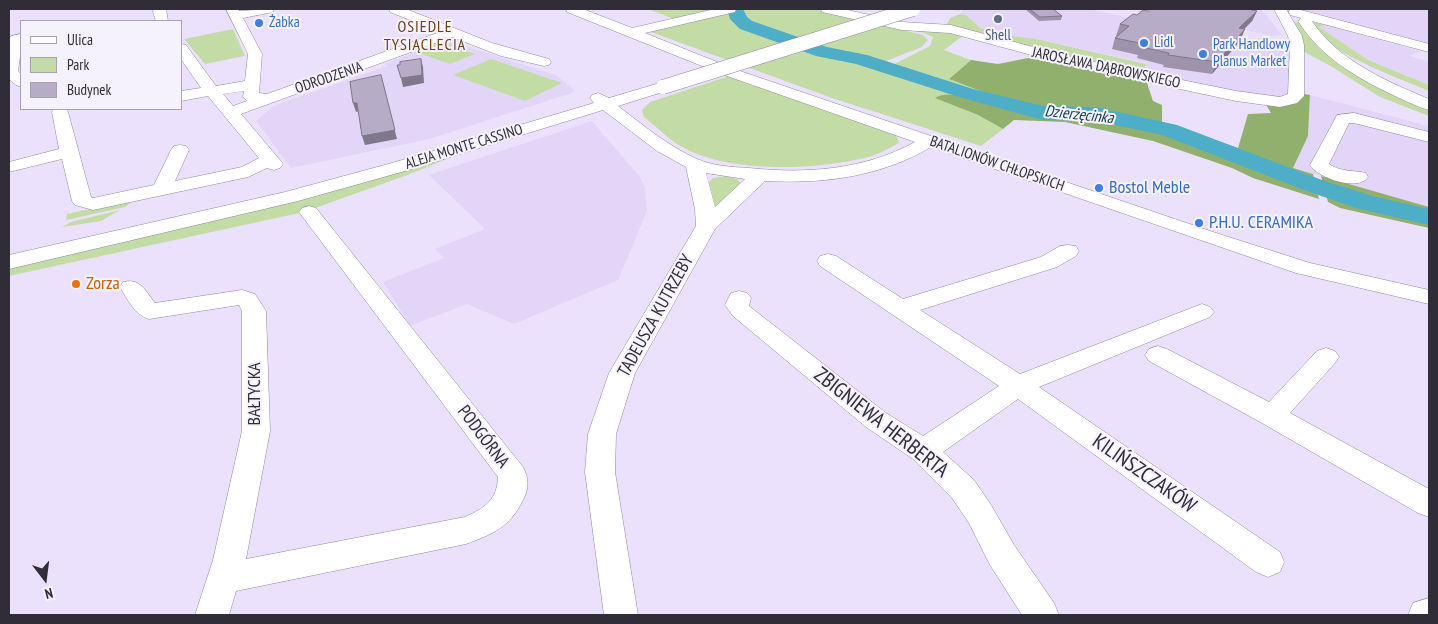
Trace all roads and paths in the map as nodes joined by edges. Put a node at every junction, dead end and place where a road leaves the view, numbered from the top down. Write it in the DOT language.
graph roads {
  1 [pos="268,9"];
  2 [pos="395,9"];
  3 [pos="572,9"];
  4 [pos="728,9"];
  5 [pos="827,9"];
  6 [pos="888,9"];
  7 [pos="913,9"];
  8 [pos="1280,9"];
  9 [pos="234,12"];
  10 [pos="1310,16"];
  11 [pos="454,32"];
  12 [pos="630,33"];
  13 [pos="20,38"];
  14 [pos="1429,48"];
  15 [pos="182,49"];
  16 [pos="17,60"];
  17 [pos="544,62"];
  18 [pos="20,81"];
  19 [pos="658,84"];
  20 [pos="251,85"];
  21 [pos="212,91"];
  22 [pos="182,96"];
  23 [pos="270,99"];
  24 [pos="602,101"];
  25 [pos="1429,105"];
  26 [pos="62,110"];
  27 [pos="231,112"];
  28 [pos="1429,137"];
  29 [pos="929,141"];
  30 [pos="180,150"];
  31 [pos="68,152"];
  32 [pos="695,165"];
  33 [pos="9,167"];
  34 [pos="761,176"];
  35 [pos="1359,177"];
  36 [pos="161,190"];
  37 [pos="309,212"];
  38 [pos="706,226"];
  39 [pos="9,251"];
  40 [pos="1068,251"];
  41 [pos="828,260"];
  42 [pos="9,262"];
  43 [pos="131,287"];
  44 [pos="1429,297"];
  45 [pos="739,298"];
  46 [pos="901,308"];
  47 [pos="1202,312"];
  48 [pos="1158,355"];
  49 [pos="1326,357"];
  50 [pos="1020,386"];
  51 [pos="1272,416"];
  52 [pos="923,451"];
  53 [pos="1429,504"];
  54 [pos="1268,562"];
  55 [pos="224,578"];
  56 [pos="1429,614"];
  57 [pos="212,615"];
  58 [pos="621,615"];
  59 [pos="1042,615"];
  60 [pos="1425,615"];
  1 -- 9 [label="street"];
  2 -- 11 [label="street"];
  3 -- 12 [label="street, BATALIONÓW CHŁOPSKICH"];
  4 -- 12 [label="street"];
  5 -- 8 [label="street, JAROSŁAWA DĄBROWSKIEGO"];
  6 -- 19 [label="street, ALEJA MONTE CASSINO"];
  7 -- 19 [label="street, ALEJA MONTE CASSINO, bridge"];
  8 -- 10 [label="street"];
  9 -- 20 [label="street"];
  10 -- 14 [label="street"];
  10 -- 25 [label="street"];
  11 -- 17 [label="street"];
  11 -- 23 [label="street, ODRODZENIA"];
  12 -- 29 [label="street, BATALIONÓW CHŁOPSKICH"];
  13 -- 16 [label="street"];
  15 -- 21 [label="street"];
  16 -- 18 [label="street"];
  19 -- 24 [label="street, ALEJA MONTE CASSINO"];
  20 -- 21 [label="street"];
  20 -- 23 [label="street"];
  21 -- 22 [label="street"];
  21 -- 27 [label="street"];
  23 -- 27 [label="street, ODRODZENIA"];
  24 -- 32 [label="street"];
  24 -- 39 [label="street, ALEJA MONTE CASSINO"];
  24 -- 42 [label="street, ALEJA MONTE CASSINO"];
  26 -- 31 [label="street"];
  27 -- 36 [label="street"];
  28 -- 35 [label="street"];
  29 -- 34 [label="street"];
  29 -- 44 [label="street, BATALIONÓW CHŁOPSKICH"];
  30 -- 36 [label="street"];
  31 -- 33 [label="street"];
  31 -- 36 [label="street"];
  32 -- 34 [label="street"];
  32 -- 38 [label="street"];
  34 -- 38 [label="street, TADEUSZA KUTRZEBY"];
  37 -- 55 [label="street, PODGÓRNA"];
  38 -- 58 [label="street, TADEUSZA KUTRZEBY"];
  40 -- 46 [label="street"];
  41 -- 46 [label="street, KILIŃSZCZAKÓW"];
  43 -- 55 [label="street, BAŁTYCKA"];
  45 -- 52 [label="street, ZBIGNIEWA HERBERTA"];
  46 -- 50 [label="street, KILIŃSZCZAKÓW"];
  47 -- 50 [label="street"];
  48 -- 51 [label="street"];
  49 -- 51 [label="street"];
  50 -- 52 [label="street"];
  50 -- 54 [label="street, KILIŃSZCZAKÓW"];
  51 -- 53 [label="street"];
  52 -- 59 [label="street, ZBIGNIEWA HERBERTA"];
  55 -- 57 [label="street, BAŁTYCKA"];
  56 -- 60 [label="street"];
}
